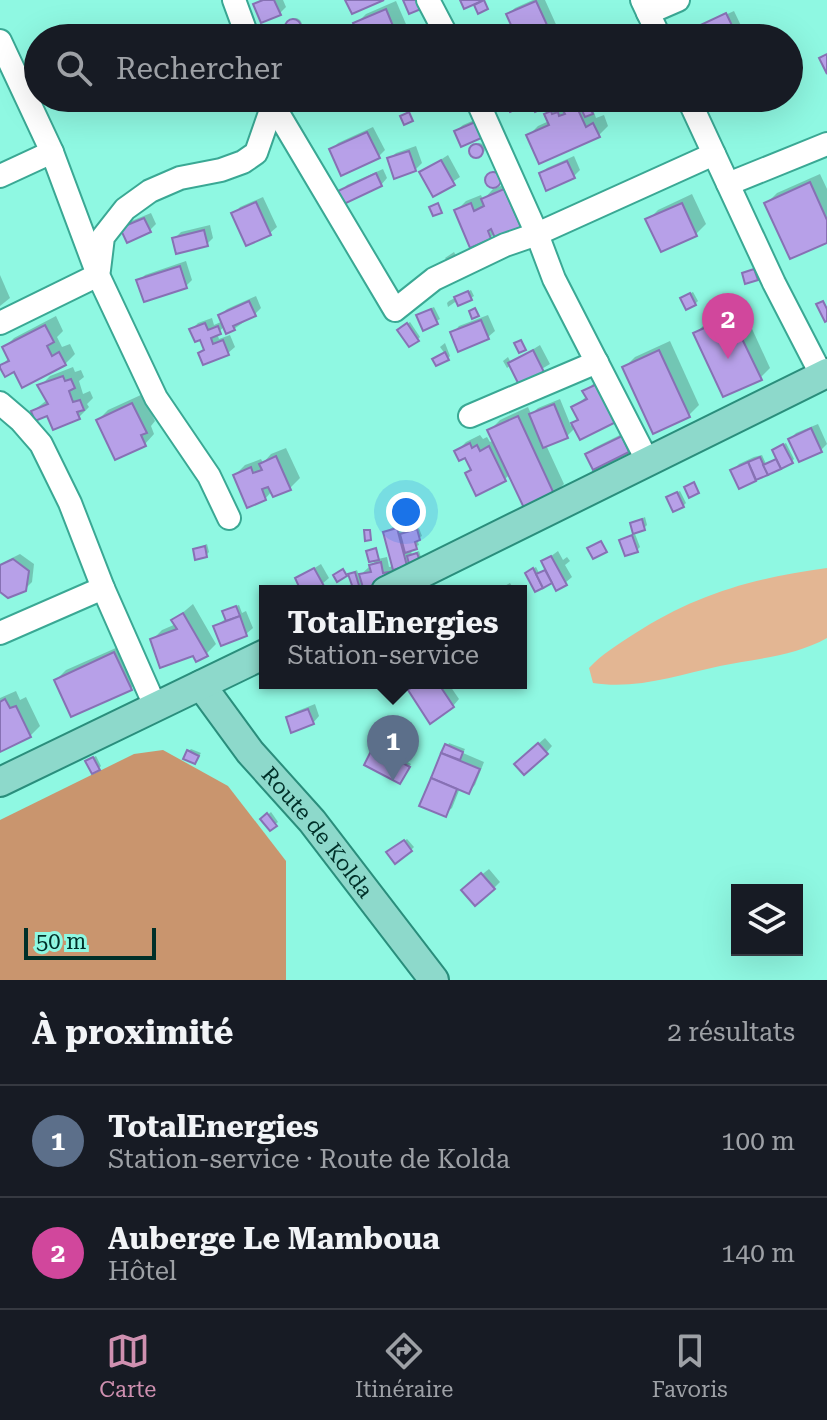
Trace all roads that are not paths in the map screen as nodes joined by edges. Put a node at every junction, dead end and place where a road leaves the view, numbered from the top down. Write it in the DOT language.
graph roads {
  1 [pos="234,0"];
  2 [pos="428,0"];
  3 [pos="678,0"];
  4 [pos="645,7"];
  5 [pos="243,24"];
  6 [pos="441,24"];
  7 [pos="0,41"];
  8 [pos="24,92"];
  9 [pos="33,112"];
  10 [pos="267,112"];
  11 [pos="276,112"];
  12 [pos="482,112"];
  13 [pos="694,112"];
  14 [pos="827,144"];
  15 [pos="52,152"];
  16 [pos="714,154"];
  17 [pos="0,176"];
  18 [pos="728,184"];
  19 [pos="537,234"];
  20 [pos="98,275"];
  21 [pos="0,323"];
  22 [pos="597,362"];
  23 [pos="824,374"];
  24 [pos="0,403"];
  25 [pos="470,416"];
  26 [pos="648,462"];
  27 [pos="229,518"];
  28 [pos="398,585"];
  29 [pos="103,588"];
  30 [pos="0,633"];
  31 [pos="259,657"];
  32 [pos="201,685"];
  33 [pos="156,708"];
  34 [pos="0,782"];
  35 [pos="434,980"];
  1 -- 5 [label="street"];
  2 -- 6 [label="street"];
  3 -- 4 [label="street"];
  7 -- 8 [label="street"];
  9 -- 15 [label="street"];
  10 -- 20 [label="street"];
  11 -- 19 [label="street"];
  12 -- 19 [label="street"];
  13 -- 16 [label="street"];
  14 -- 18 [label="street"];
  15 -- 17 [label="street"];
  15 -- 20 [label="street"];
  16 -- 18 [label="street"];
  16 -- 19 [label="street"];
  18 -- 23 [label="street"];
  19 -- 22 [label="street"];
  20 -- 21 [label="street"];
  20 -- 27 [label="street"];
  22 -- 25 [label="street"];
  22 -- 26 [label="street"];
  23 -- 26 [label="main road"];
  24 -- 29 [label="street"];
  26 -- 28 [label="main road"];
  29 -- 30 [label="street"];
  29 -- 33 [label="street"];
  31 -- 32 [label="main road"];
  32 -- 33 [label="main road"];
  32 -- 35 [label="main road, Route de Kolda"];
  33 -- 34 [label="main road"];
}
